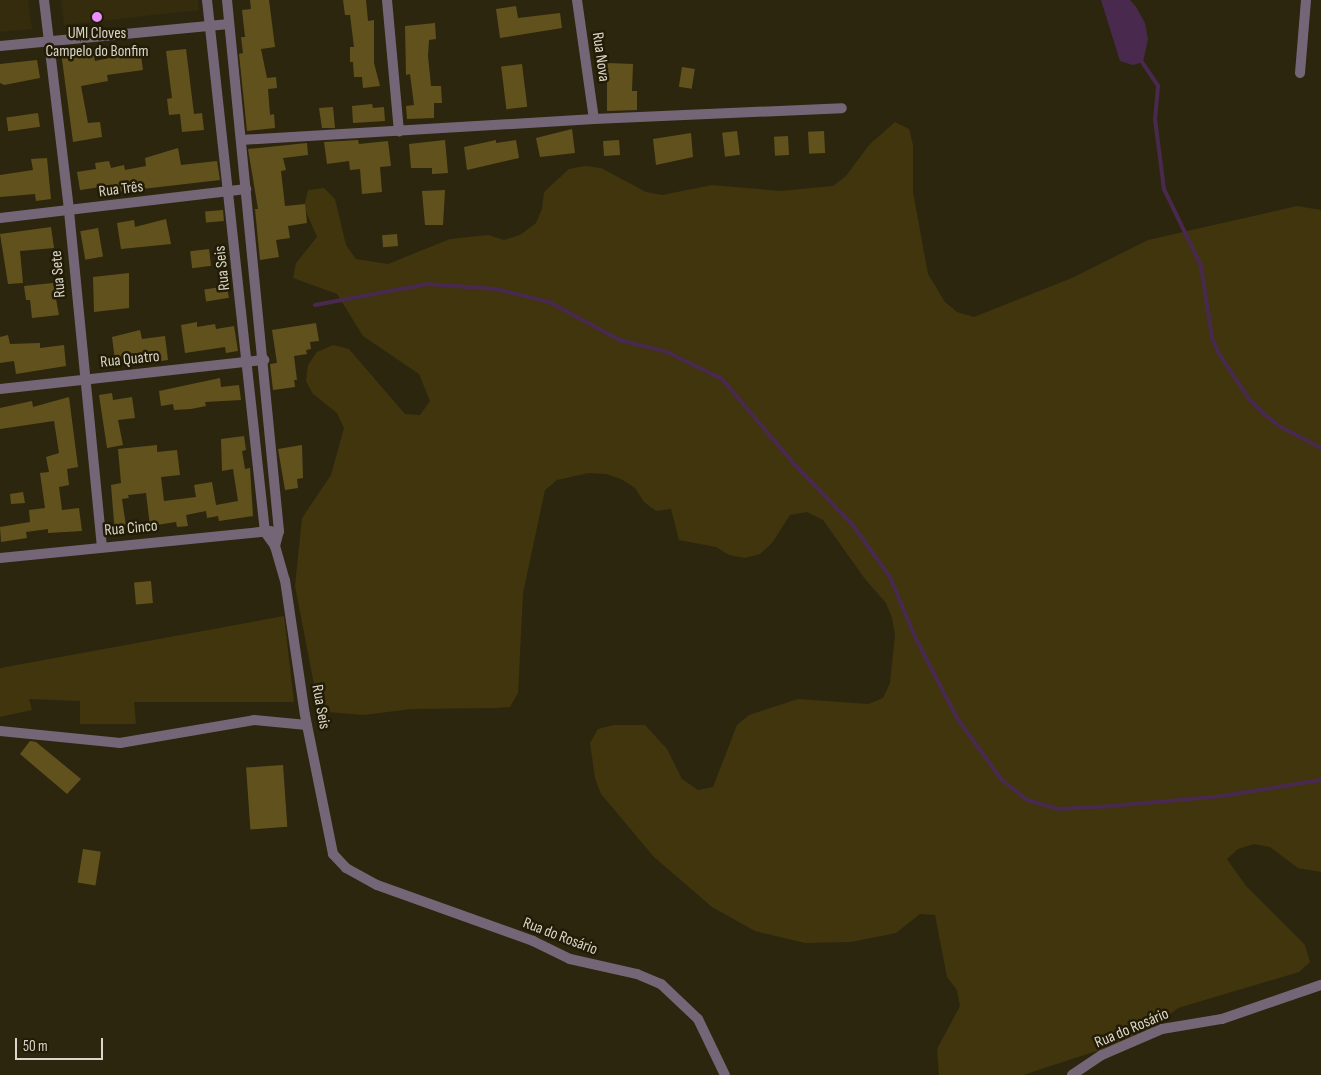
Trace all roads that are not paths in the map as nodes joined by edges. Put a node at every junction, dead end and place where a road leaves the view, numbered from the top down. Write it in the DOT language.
graph roads {
  1 [pos="44,0"];
  2 [pos="207,0"];
  3 [pos="227,0"];
  4 [pos="387,0"];
  5 [pos="577,0"];
  6 [pos="1306,0"];
  7 [pos="229,24"];
  8 [pos="209,25"];
  9 [pos="48,40"];
  10 [pos="0,46"];
  11 [pos="1300,73"];
  12 [pos="842,108"];
  13 [pos="594,119"];
  14 [pos="399,131"];
  15 [pos="241,140"];
  16 [pos="246,189"];
  17 [pos="229,192"];
  18 [pos="69,211"];
  19 [pos="0,218"];
  20 [pos="264,360"];
  21 [pos="249,362"];
  22 [pos="84,381"];
  23 [pos="0,389"];
  24 [pos="279,530"];
  25 [pos="265,532"];
  26 [pos="275,546"];
  27 [pos="102,547"];
  28 [pos="0,558"];
  29 [pos="308,726"];
  30 [pos="0,731"];
  31 [pos="346,868"];
  32 [pos="1321,985"];
  33 [pos="725,1075"];
  34 [pos="1072,1075"];
  1 -- 9 [label="street, Rua Sete"];
  2 -- 8 [label="street, Rua Seis"];
  3 -- 7 [label="street"];
  4 -- 14 [label="street"];
  5 -- 13 [label="street, Rua Nova"];
  6 -- 11 [label="street"];
  7 -- 8 [label="street"];
  7 -- 15 [label="street"];
  8 -- 9 [label="street"];
  8 -- 17 [label="street, Rua Seis"];
  9 -- 10 [label="street"];
  9 -- 18 [label="street, Rua Sete"];
  12 -- 13 [label="street"];
  13 -- 14 [label="street"];
  14 -- 15 [label="street"];
  15 -- 16 [label="street"];
  16 -- 17 [label="street, Rua Três"];
  16 -- 20 [label="street"];
  17 -- 18 [label="street, Rua Três"];
  17 -- 21 [label="street, Rua Seis"];
  18 -- 19 [label="street, Rua Três"];
  18 -- 22 [label="street, Rua Sete"];
  20 -- 21 [label="street, Rua Quatro"];
  20 -- 24 [label="street"];
  21 -- 22 [label="street, Rua Quatro"];
  21 -- 25 [label="street, Rua Seis"];
  22 -- 23 [label="street, Rua Quatro"];
  22 -- 27 [label="street, Rua Sete"];
  24 -- 25 [label="street, Rua Cinco"];
  24 -- 26 [label="street"];
  25 -- 26 [label="street"];
  25 -- 27 [label="street, Rua Cinco"];
  26 -- 29 [label="street, Rua Seis"];
  27 -- 28 [label="street, Rua Cinco"];
  29 -- 30 [label="street"];
  29 -- 31 [label="street, Rua Seis"];
  31 -- 33 [label="street, Rua do Rosário"];
  32 -- 34 [label="street, Rua do Rosário"];
}
